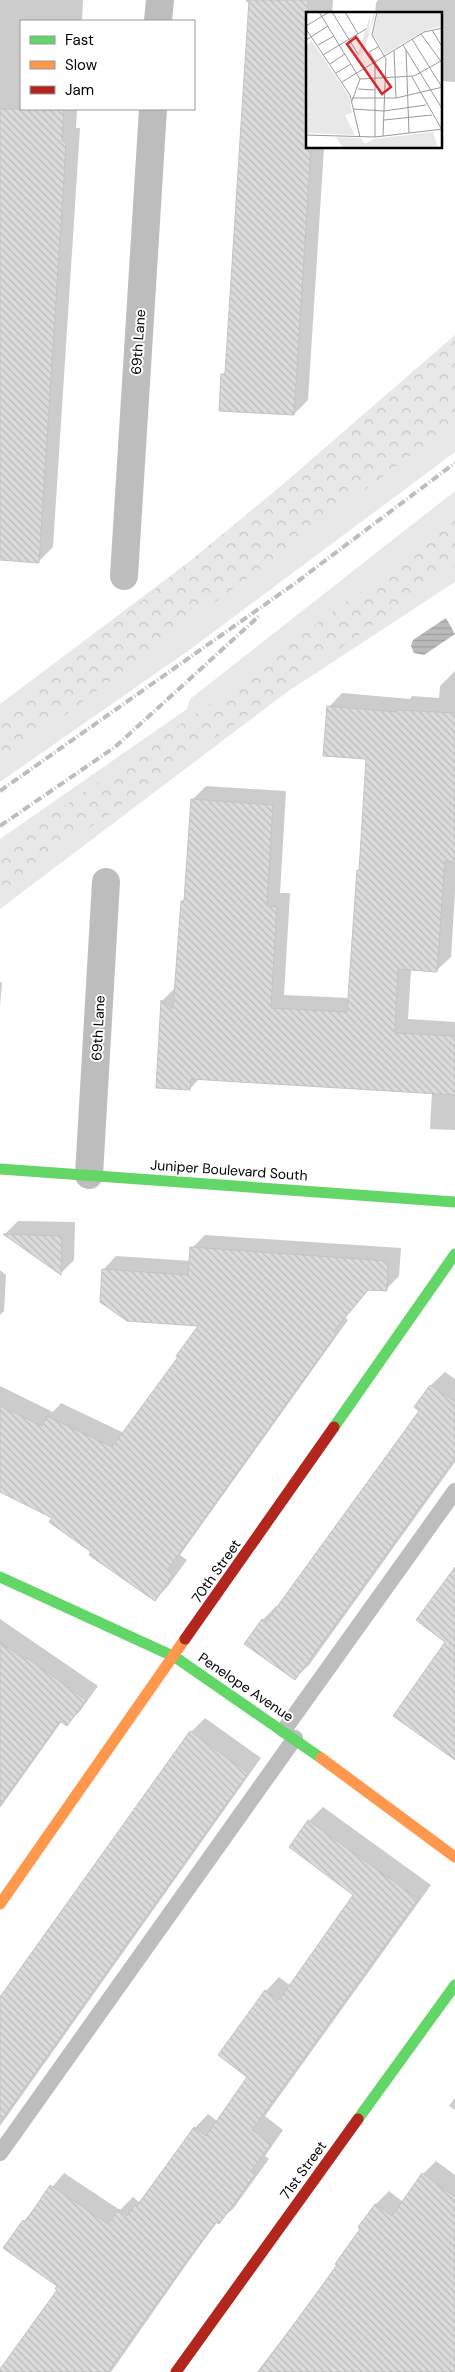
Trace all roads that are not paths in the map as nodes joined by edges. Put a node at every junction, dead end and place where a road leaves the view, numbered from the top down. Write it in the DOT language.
graph roads {
  1 [pos="160,0"];
  2 [pos="158,20"];
  3 [pos="153,110"];
  4 [pos="124,576"];
  5 [pos="106,882"];
  6 [pos="0,1169"];
  7 [pos="89,1175"];
  8 [pos="455,1202"];
  9 [pos="455,1254"];
  10 [pos="455,1490"];
  11 [pos="0,1577"];
  12 [pos="174,1656"];
  13 [pos="290,1734"];
  14 [pos="455,1857"];
  15 [pos="0,1904"];
  16 [pos="455,1985"];
  17 [pos="0,2153"];
  18 [pos="176,2372"];
  1 -- 2 [label="street"];
  3 -- 4 [label="street, 69th Lane"];
  5 -- 7 [label="street, 69th Lane"];
  6 -- 7 [label="street, Juniper Boulevard South"];
  7 -- 8 [label="street, Juniper Boulevard South"];
  9 -- 12 [label="street, 70th Street"];
  10 -- 13 [label="lane"];
  11 -- 12 [label="street, Penelope Avenue"];
  12 -- 13 [label="street, Penelope Avenue"];
  12 -- 15 [label="street, 70th Street"];
  13 -- 14 [label="street, Penelope Avenue"];
  13 -- 17 [label="lane"];
  16 -- 18 [label="street, 71st Street"];
}
